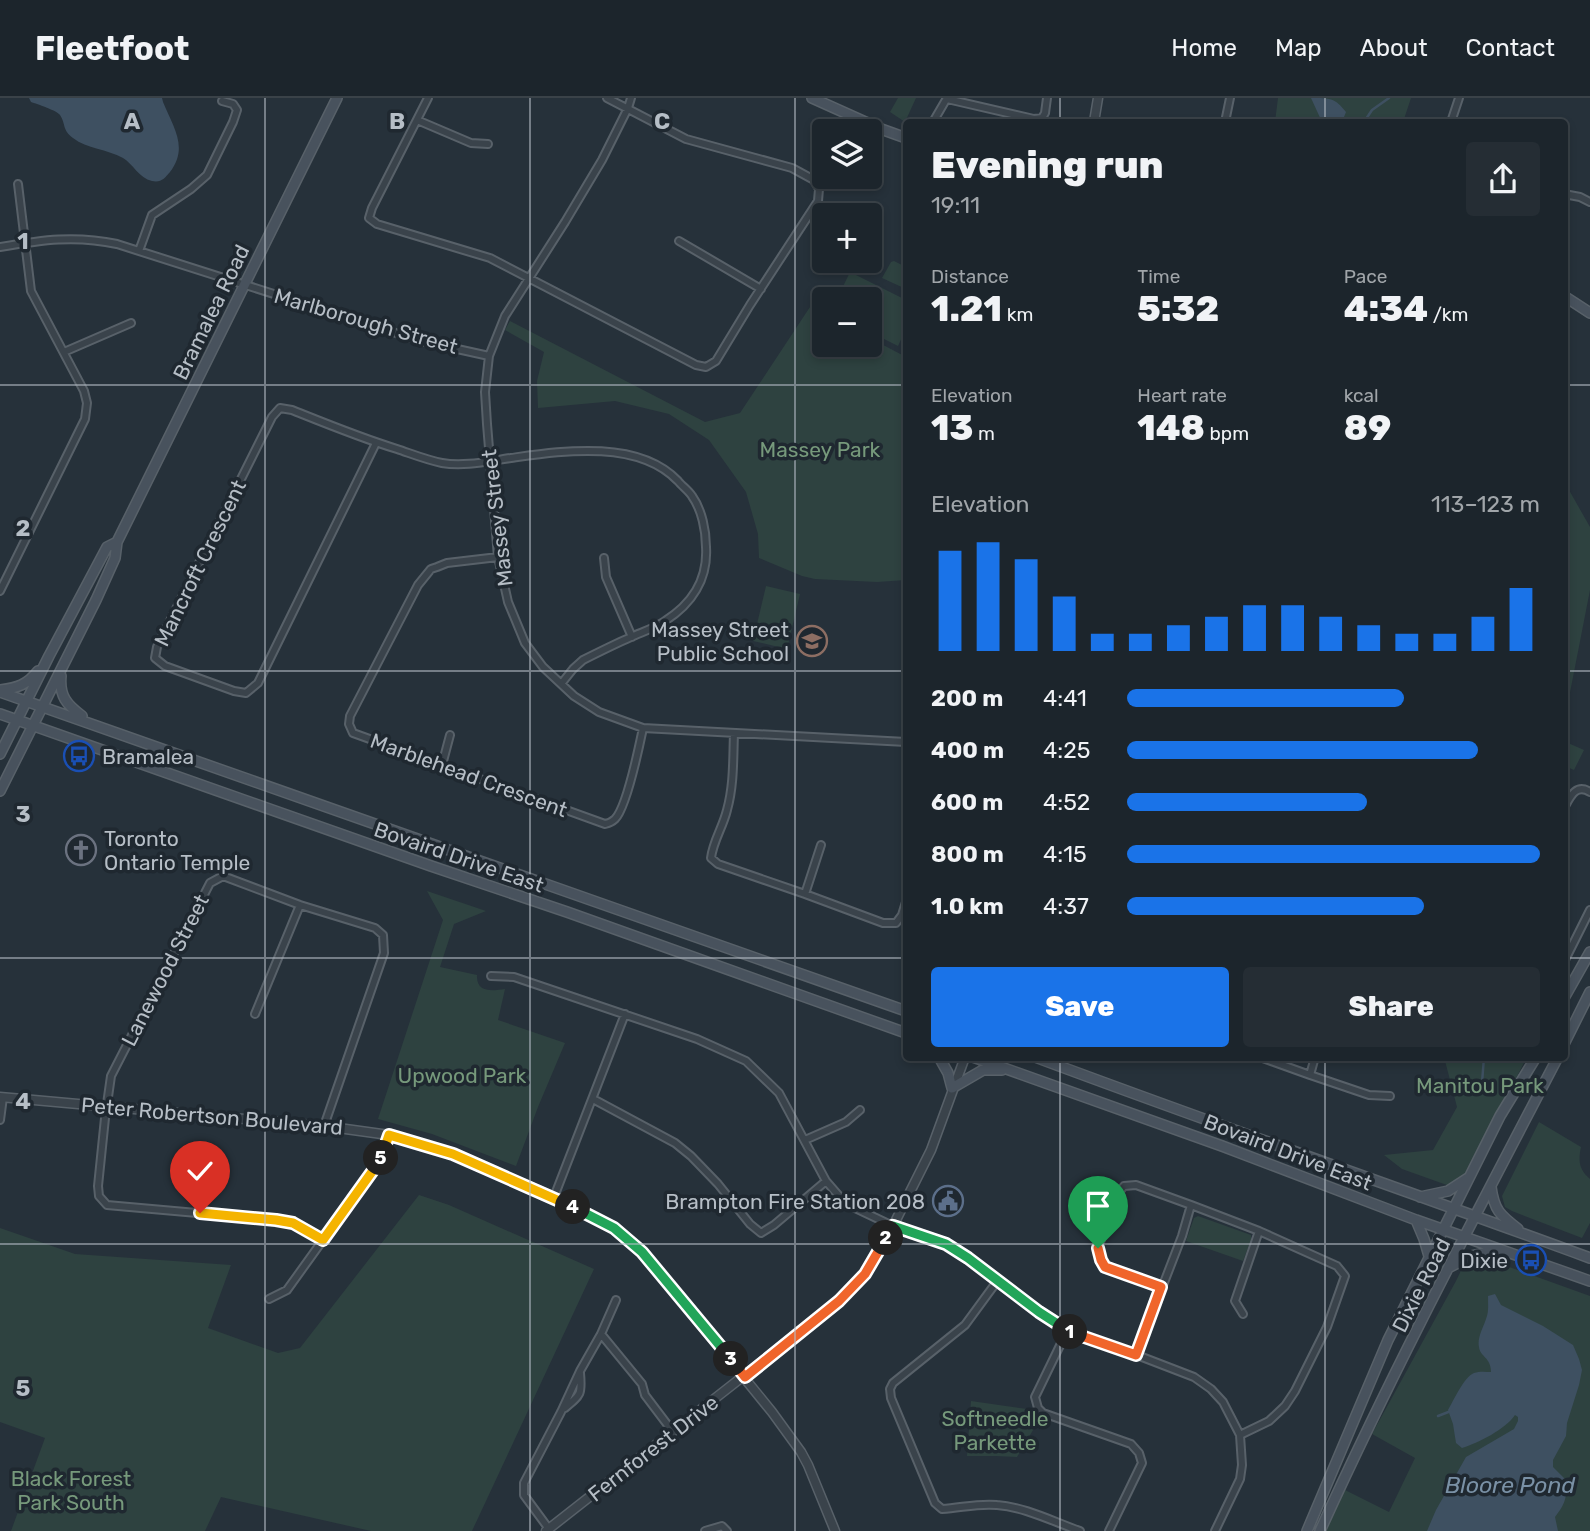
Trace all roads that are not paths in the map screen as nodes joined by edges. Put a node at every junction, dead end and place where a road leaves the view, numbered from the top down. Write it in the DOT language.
graph roads {
  1 [pos="337,98"];
  2 [pos="428,98"];
  3 [pos="607,98"];
  4 [pos="631,98"];
  5 [pos="812,98"];
  6 [pos="1047,98"];
  7 [pos="1098,98"];
  8 [pos="1230,98"];
  9 [pos="1459,98"];
  10 [pos="947,99"];
  11 [pos="222,101"];
  12 [pos="628,108"];
  13 [pos="935,119"];
  14 [pos="1094,119"];
  15 [pos="1226,119"];
  16 [pos="1452,119"];
  17 [pos="417,120"];
  18 [pos="903,137"];
  19 [pos="488,144"];
  20 [pos="18,184"];
  21 [pos="1568,195"];
  22 [pos="1590,202"];
  23 [pos="679,241"];
  24 [pos="25,243"];
  25 [pos="0,247"];
  26 [pos="139,251"];
  27 [pos="529,277"];
  28 [pos="244,285"];
  29 [pos="761,289"];
  30 [pos="1568,299"];
  31 [pos="1590,313"];
  32 [pos="131,323"];
  33 [pos="64,352"];
  34 [pos="489,356"];
  35 [pos="376,443"];
  36 [pos="490,461"];
  37 [pos="117,542"];
  38 [pos="498,557"];
  39 [pos="604,558"];
  40 [pos="0,591"];
  41 [pos="632,637"];
  42 [pos="49,656"];
  43 [pos="61,670"];
  44 [pos="561,684"];
  45 [pos="0,691"];
  46 [pos="27,701"];
  47 [pos="43,706"];
  48 [pos="0,714"];
  49 [pos="18,720"];
  50 [pos="92,723"];
  51 [pos="33,726"];
  52 [pos="643,729"];
  53 [pos="734,733"];
  54 [pos="0,735"];
  55 [pos="450,735"];
  56 [pos="903,742"];
  57 [pos="0,752"];
  58 [pos="442,765"];
  59 [pos="0,791"];
  60 [pos="1590,792"];
  61 [pos="1568,801"];
  62 [pos="821,845"];
  63 [pos="805,894"];
  64 [pos="300,905"];
  65 [pos="1590,909"];
  66 [pos="903,912"];
  67 [pos="1590,952"];
  68 [pos="1568,954"];
  69 [pos="491,976"];
  70 [pos="1568,991"];
  71 [pos="1590,992"];
  72 [pos="903,1010"];
  73 [pos="255,1014"];
  74 [pos="625,1014"];
  75 [pos="903,1032"];
  76 [pos="1568,1036"];
  77 [pos="941,1061"];
  78 [pos="963,1061"];
  79 [pos="984,1061"];
  80 [pos="1046,1061"];
  81 [pos="1271,1061"];
  82 [pos="1314,1061"];
  83 [pos="1534,1061"];
  84 [pos="1556,1061"];
  85 [pos="1010,1070"];
  86 [pos="1310,1075"];
  87 [pos="952,1088"];
  88 [pos="1390,1096"];
  89 [pos="1,1097"];
  90 [pos="593,1099"];
  91 [pos="107,1105"];
  92 [pos="860,1110"];
  93 [pos="0,1121"];
  94 [pos="324,1126"];
  95 [pos="389,1135"];
  96 [pos="805,1140"];
  97 [pos="1470,1177"];
  98 [pos="826,1181"];
  99 [pos="1491,1185"];
  100 [pos="1418,1197"];
  101 [pos="554,1198"];
  102 [pos="1191,1205"];
  103 [pos="1454,1210"];
  104 [pos="1475,1217"];
  105 [pos="1416,1220"];
  106 [pos="893,1226"];
  107 [pos="1259,1230"];
  108 [pos="1444,1230"];
  109 [pos="1525,1235"];
  110 [pos="1465,1237"];
  111 [pos="323,1240"];
  112 [pos="1500,1249"];
  113 [pos="1429,1256"];
  114 [pos="1590,1258"];
  115 [pos="1450,1267"];
  116 [pos="998,1280"];
  117 [pos="1590,1281"];
  118 [pos="1161,1287"];
  119 [pos="269,1299"];
  120 [pos="616,1300"];
  121 [pos="1243,1314"];
  122 [pos="1067,1331"];
  123 [pos="601,1334"];
  124 [pos="1136,1355"];
  125 [pos="745,1377"];
  126 [pos="673,1432"];
  127 [pos="1240,1435"];
  128 [pos="1339,1451"];
  129 [pos="1353,1457"];
  130 [pos="547,1530"];
  131 [pos="705,1531"];
  132 [pos="727,1531"];
  133 [pos="835,1531"];
  134 [pos="1080,1531"];
  135 [pos="1109,1531"];
  136 [pos="1215,1531"];
  137 [pos="1307,1531"];
  138 [pos="1320,1531"];
  1 -- 28 [label="main road, Bramalea Road"];
  2 -- 17 [label="street"];
  3 -- 12 [label="street"];
  4 -- 12 [label="street, Massey Street"];
  5 -- 18 [label="main road"];
  6 -- 10 [label="street"];
  7 -- 14 [label="street"];
  8 -- 15 [label="street"];
  9 -- 16 [label="street"];
  10 -- 13 [label="street"];
  11 -- 26 [label="street"];
  12 -- 27 [label="street, Massey Street"];
  12 -- 29 [label="street"];
  17 -- 19 [label="street"];
  17 -- 27 [label="street"];
  20 -- 24 [label="street"];
  21 -- 22 [label="street"];
  23 -- 29 [label="street"];
  24 -- 25 [label="street, Marlborough Street"];
  24 -- 26 [label="street, Marlborough Street"];
  24 -- 33 [label="street"];
  26 -- 28 [label="street, Marlborough Street"];
  27 -- 29 [label="street"];
  27 -- 34 [label="street, Massey Street"];
  28 -- 34 [label="street, Marlborough Street"];
  28 -- 37 [label="main road, Bramalea Road"];
  30 -- 31 [label="main road"];
  32 -- 33 [label="street"];
  33 -- 40 [label="street"];
  34 -- 36 [label="street, Massey Street"];
  35 -- 35 [label="street, Mancroft Crescent"];
  35 -- 36 [label="street, Mancroft Crescent"];
  36 -- 38 [label="street, Massey Street"];
  36 -- 41 [label="street"];
  37 -- 42 [label="main road, Bramalea Road"];
  37 -- 43 [label="main road, Bramalea Road"];
  38 -- 44 [label="street, Massey Street"];
  38 -- 58 [label="street, Marblehead Crescent"];
  39 -- 41 [label="street"];
  41 -- 44 [label="street"];
  42 -- 45 [label="main road"];
  42 -- 46 [label="main road, Bramalea Road"];
  43 -- 47 [label="main road, Bramalea Road"];
  43 -- 50 [label="main road"];
  44 -- 52 [label="street, Massey Street"];
  45 -- 46 [label="main road, Bovaird Drive East"];
  46 -- 47 [label="main road, Bovaird Drive East"];
  46 -- 49 [label="main road, Bramalea Road"];
  47 -- 50 [label="main road, Bovaird Drive East"];
  47 -- 51 [label="main road, Bramalea Road"];
  48 -- 49 [label="main road, Bovaird Drive East"];
  49 -- 51 [label="main road, Bovaird Drive East"];
  49 -- 57 [label="main road, Bramalea Road"];
  50 -- 72 [label="main road, Bovaird Drive East"];
  51 -- 59 [label="main road, Bramalea Road"];
  51 -- 75 [label="main road, Bovaird Drive East"];
  52 -- 53 [label="street, Massey Street"];
  52 -- 58 [label="street, Marblehead Crescent"];
  53 -- 56 [label="street, Massey Street"];
  53 -- 63 [label="street"];
  54 -- 57 [label="main road"];
  55 -- 58 [label="street"];
  60 -- 61 [label="street"];
  62 -- 63 [label="street"];
  63 -- 66 [label="street"];
  64 -- 73 [label="street"];
  64 -- 91 [label="street, Lanewood Street"];
  64 -- 94 [label="street, Lanewood Street"];
  65 -- 68 [label="street"];
  67 -- 70 [label="main road"];
  69 -- 74 [label="street"];
  71 -- 76 [label="main road"];
  74 -- 90 [label="street"];
  74 -- 96 [label="street"];
  77 -- 87 [label="main road"];
  78 -- 87 [label="street, Fernforest Drive"];
  79 -- 85 [label="main road, Bovaird Drive East"];
  80 -- 100 [label="main road, Bovaird Drive East"];
  81 -- 86 [label="street"];
  82 -- 86 [label="street"];
  83 -- 97 [label="main road, Dixie Road"];
  84 -- 99 [label="main road, Dixie Road"];
  85 -- 87 [label="main road"];
  85 -- 105 [label="main road, Bovaird Drive East"];
  86 -- 88 [label="street"];
  87 -- 106 [label="street, Fernforest Drive"];
  89 -- 91 [label="street, Peter Robertson Boulevard"];
  89 -- 93 [label="street"];
  90 -- 98 [label="street"];
  90 -- 101 [label="street"];
  91 -- 94 [label="street, Peter Robertson Boulevard"];
  91 -- 111 [label="street, Lanewood Street"];
  92 -- 96 [label="street"];
  94 -- 95 [label="street, Peter Robertson Boulevard"];
  95 -- 101 [label="street, Peter Robertson Boulevard"];
  95 -- 111 [label="street"];
  96 -- 98 [label="street"];
  97 -- 100 [label="main road"];
  97 -- 103 [label="main road, Dixie Road"];
  98 -- 106 [label="street"];
  99 -- 104 [label="main road, Dixie Road"];
  99 -- 109 [label="main road"];
  100 -- 103 [label="main road, Bovaird Drive East"];
  101 -- 125 [label="street, Peter Robertson Boulevard"];
  102 -- 107 [label="street"];
  102 -- 118 [label="street"];
  102 -- 118 [label="street"];
  103 -- 104 [label="main road, Bovaird Drive East"];
  103 -- 108 [label="main road, Dixie Road"];
  104 -- 109 [label="main road, Bovaird Drive East"];
  104 -- 110 [label="main road, Dixie Road"];
  105 -- 108 [label="main road, Bovaird Drive East"];
  105 -- 113 [label="main road"];
  106 -- 116 [label="street"];
  106 -- 125 [label="street, Fernforest Drive"];
  107 -- 121 [label="street"];
  107 -- 127 [label="street"];
  108 -- 110 [label="main road, Bovaird Drive East"];
  108 -- 113 [label="main road, Dixie Road"];
  109 -- 114 [label="main road, Bovaird Drive East"];
  110 -- 112 [label="main road, Bovaird Drive East"];
  110 -- 115 [label="main road, Dixie Road"];
  111 -- 119 [label="street"];
  112 -- 115 [label="main road"];
  112 -- 117 [label="main road, Bovaird Drive East"];
  113 -- 128 [label="main road, Dixie Road"];
  115 -- 129 [label="main road, Dixie Road"];
  116 -- 122 [label="street"];
  116 -- 134 [label="street"];
  118 -- 124 [label="street"];
  120 -- 123 [label="street"];
  122 -- 124 [label="street"];
  122 -- 135 [label="street"];
  123 -- 126 [label="street"];
  123 -- 130 [label="street"];
  124 -- 127 [label="street"];
  125 -- 126 [label="street, Fernforest Drive"];
  125 -- 133 [label="street, Peter Robertson Boulevard"];
  126 -- 130 [label="street, Fernforest Drive"];
  127 -- 136 [label="street"];
  128 -- 129 [label="main road"];
  128 -- 137 [label="main road, Dixie Road"];
  129 -- 138 [label="main road, Dixie Road"];
  131 -- 132 [label="street"];
}
